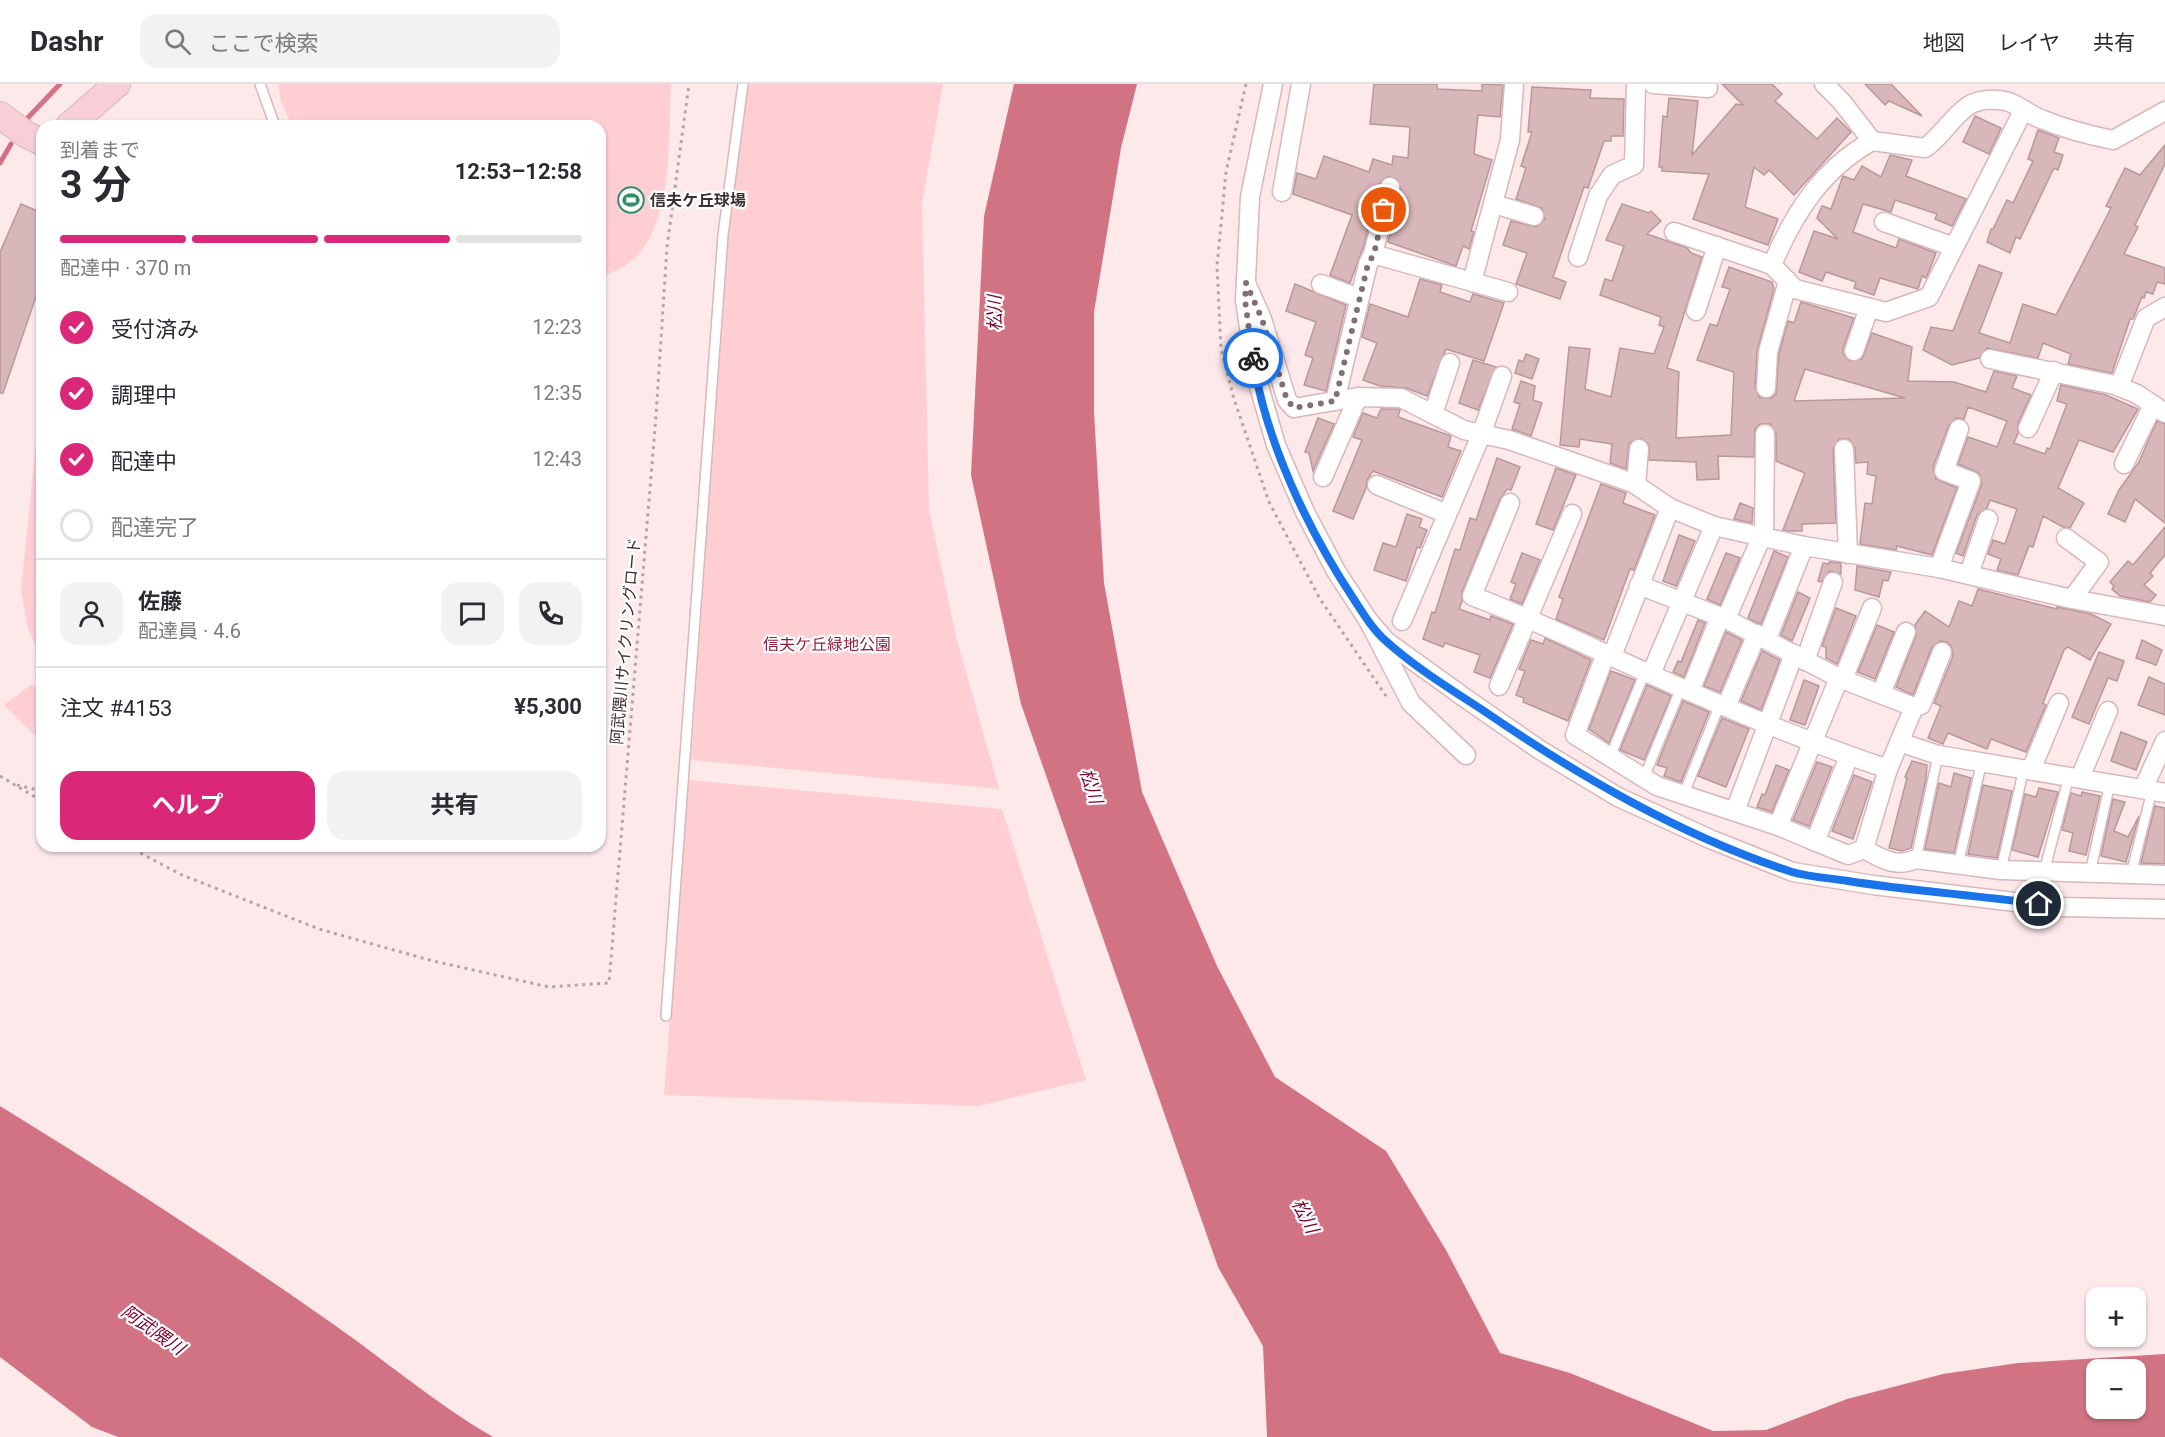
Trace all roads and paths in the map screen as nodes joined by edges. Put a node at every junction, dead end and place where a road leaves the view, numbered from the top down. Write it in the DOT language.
graph roads {
  1 [pos="117,84"];
  2 [pos="260,84"];
  3 [pos="689,84"];
  4 [pos="743,84"];
  5 [pos="1273,84"];
  6 [pos="1301,84"];
  7 [pos="1514,84"];
  8 [pos="1636,84"];
  9 [pos="1653,84"];
  10 [pos="1824,84"];
  11 [pos="1708,88"];
  12 [pos="2024,111"];
  13 [pos="2165,111"];
  14 [pos="0,115"];
  15 [pos="76,120"];
  16 [pos="273,120"];
  17 [pos="36,139"];
  18 [pos="1872,141"];
  19 [pos="1390,187"];
  20 [pos="1282,192"];
  21 [pos="1494,204"];
  22 [pos="1534,216"];
  23 [pos="1884,222"];
  24 [pos="1674,232"];
  25 [pos="1717,246"];
  26 [pos="1954,247"];
  27 [pos="1374,254"];
  28 [pos="1578,256"];
  29 [pos="1772,265"];
  30 [pos="1788,281"];
  31 [pos="1472,282"];
  32 [pos="1246,283"];
  33 [pos="1321,284"];
  34 [pos="1508,292"];
  35 [pos="1359,298"];
  36 [pos="2165,307"];
  37 [pos="1869,308"];
  38 [pos="1696,311"];
  39 [pos="1854,351"];
  40 [pos="1990,359"];
  41 [pos="1450,363"];
  42 [pos="2054,371"];
  43 [pos="1502,376"];
  44 [pos="2119,387"];
  45 [pos="1766,388"];
  46 [pos="1358,397"];
  47 [pos="1335,401"];
  48 [pos="2159,409"];
  49 [pos="1433,414"];
  50 [pos="2028,428"];
  51 [pos="1959,429"];
  52 [pos="1481,435"];
  53 [pos="1765,435"];
  54 [pos="1639,449"];
  55 [pos="1844,449"];
  56 [pos="2124,464"];
  57 [pos="1323,477"];
  58 [pos="1377,485"];
  59 [pos="1636,485"];
  60 [pos="1510,503"];
  61 [pos="1670,508"];
  62 [pos="1447,514"];
  63 [pos="1572,514"];
  64 [pos="1988,519"];
  65 [pos="1714,526"];
  66 [pos="1763,538"];
  67 [pos="2066,538"];
  68 [pos="1804,546"];
  69 [pos="1848,554"];
  70 [pos="1940,568"];
  71 [pos="1969,574"];
  72 [pos="1833,582"];
  73 [pos="1639,585"];
  74 [pos="2072,599"];
  75 [pos="1681,603"];
  76 [pos="1872,608"];
  77 [pos="1527,616"];
  78 [pos="2165,616"];
  79 [pos="1723,618"];
  80 [pos="1368,620"];
  81 [pos="1402,621"];
  82 [pos="1906,632"];
  83 [pos="1762,637"];
  84 [pos="1942,652"];
  85 [pos="1609,655"];
  86 [pos="1800,657"];
  87 [pos="1648,673"];
  88 [pos="1841,679"];
  89 [pos="1499,686"];
  90 [pos="1685,690"];
  91 [pos="1881,694"];
  92 [pos="2059,703"];
  93 [pos="1723,705"];
  94 [pos="1914,707"];
  95 [pos="2108,711"];
  96 [pos="1767,724"];
  97 [pos="2165,741"];
  98 [pos="1899,742"];
  99 [pos="1812,743"];
  100 [pos="1466,755"];
  101 [pos="1938,755"];
  102 [pos="1849,756"];
  103 [pos="1610,757"];
  104 [pos="1982,761"];
  105 [pos="1888,769"];
  106 [pos="2028,769"];
  107 [pos="0,776"];
  108 [pos="2075,777"];
  109 [pos="1643,780"];
  110 [pos="2110,783"];
  111 [pos="14,784"];
  112 [pos="36,790"];
  113 [pos="2153,791"];
  114 [pos="1683,795"];
  115 [pos="36,797"];
  116 [pos="1735,812"];
  117 [pos="1778,826"];
  118 [pos="1815,842"];
  119 [pos="1864,849"];
  120 [pos="138,852"];
  121 [pos="1916,859"];
  122 [pos="1958,865"];
  123 [pos="2001,870"];
  124 [pos="2044,872"];
  125 [pos="2090,873"];
  126 [pos="2132,874"];
  127 [pos="2165,875"];
  128 [pos="2165,909"];
  129 [pos="666,1016"];
  1 -- 15 [label="street"];
  2 -- 16 [label="lane"];
  3 -- 120 [label="path, 阿武隈川サイクリングロード"];
  4 -- 129 [label="lane"];
  5 -- 32 [label="street"];
  6 -- 20 [label="street"];
  7 -- 21 [label="street"];
  8 -- 28 [label="street"];
  9 -- 11 [label="street"];
  10 -- 18 [label="street"];
  12 -- 13 [label="street"];
  12 -- 18 [label="street"];
  12 -- 26 [label="street"];
  14 -- 17 [label="street"];
  18 -- 29 [label="street"];
  19 -- 27 [label="street"];
  21 -- 22 [label="street"];
  21 -- 31 [label="street"];
  23 -- 26 [label="street"];
  24 -- 25 [label="street"];
  25 -- 29 [label="street"];
  25 -- 38 [label="street"];
  26 -- 37 [label="street"];
  27 -- 31 [label="street"];
  27 -- 35 [label="street"];
  29 -- 30 [label="street"];
  30 -- 37 [label="street"];
  30 -- 45 [label="street"];
  31 -- 34 [label="street"];
  32 -- 47 [label="street"];
  32 -- 80 [label="street"];
  33 -- 35 [label="street"];
  35 -- 47 [label="street"];
  36 -- 44 [label="street"];
  37 -- 39 [label="street"];
  40 -- 42 [label="street"];
  41 -- 49 [label="street"];
  42 -- 44 [label="street"];
  42 -- 50 [label="street"];
  43 -- 52 [label="street"];
  44 -- 48 [label="street"];
  46 -- 47 [label="street"];
  46 -- 49 [label="street"];
  46 -- 57 [label="street"];
  48 -- 56 [label="street"];
  49 -- 52 [label="street"];
  51 -- 70 [label="street"];
  52 -- 59 [label="street"];
  52 -- 62 [label="street"];
  53 -- 66 [label="street"];
  54 -- 59 [label="street"];
  55 -- 69 [label="street"];
  58 -- 62 [label="street"];
  59 -- 61 [label="street"];
  60 -- 77 [label="street"];
  61 -- 65 [label="street"];
  61 -- 73 [label="street"];
  62 -- 81 [label="street"];
  63 -- 77 [label="street"];
  64 -- 71 [label="street"];
  65 -- 66 [label="street"];
  65 -- 75 [label="street"];
  66 -- 68 [label="street"];
  66 -- 79 [label="street"];
  67 -- 74 [label="street"];
  68 -- 69 [label="street"];
  68 -- 83 [label="street"];
  69 -- 70 [label="street"];
  70 -- 71 [label="street"];
  71 -- 74 [label="street"];
  72 -- 86 [label="street"];
  73 -- 75 [label="street"];
  73 -- 85 [label="street"];
  74 -- 78 [label="street"];
  75 -- 79 [label="street"];
  75 -- 87 [label="street"];
  76 -- 88 [label="street"];
  77 -- 85 [label="street"];
  77 -- 89 [label="street"];
  79 -- 83 [label="street"];
  79 -- 90 [label="street"];
  80 -- 100 [label="street"];
  80 -- 128 [label="street"];
  82 -- 91 [label="street"];
  83 -- 86 [label="street"];
  83 -- 93 [label="street"];
  84 -- 94 [label="street"];
  85 -- 87 [label="street"];
  85 -- 103 [label="street"];
  86 -- 88 [label="street"];
  86 -- 96 [label="street"];
  87 -- 90 [label="street"];
  87 -- 103 [label="lane"];
  88 -- 91 [label="street"];
  88 -- 99 [label="street"];
  90 -- 93 [label="street"];
  90 -- 109 [label="lane"];
  91 -- 94 [label="street"];
  92 -- 106 [label="street"];
  93 -- 96 [label="street"];
  93 -- 114 [label="lane"];
  94 -- 98 [label="street"];
  95 -- 108 [label="street"];
  96 -- 99 [label="street"];
  96 -- 116 [label="street"];
  97 -- 113 [label="street"];
  98 -- 101 [label="street"];
  98 -- 105 [label="street"];
  99 -- 102 [label="street"];
  99 -- 117 [label="street"];
  101 -- 104 [label="street"];
  101 -- 121 [label="lane"];
  102 -- 105 [label="street"];
  102 -- 118 [label="street"];
  103 -- 109 [label="street"];
  104 -- 106 [label="street"];
  104 -- 122 [label="lane"];
  105 -- 119 [label="street"];
  106 -- 108 [label="street"];
  106 -- 123 [label="lane"];
  107 -- 111 [label="path"];
  108 -- 110 [label="street"];
  108 -- 124 [label="lane"];
  109 -- 114 [label="street"];
  110 -- 113 [label="street"];
  110 -- 125 [label="lane"];
  111 -- 112 [label="path"];
  111 -- 115 [label="path"];
  113 -- 126 [label="lane"];
  114 -- 116 [label="street"];
  116 -- 117 [label="street"];
  117 -- 118 [label="street"];
  118 -- 119 [label="street"];
  119 -- 121 [label="street"];
  121 -- 122 [label="street"];
  122 -- 123 [label="street"];
  123 -- 124 [label="street"];
  124 -- 125 [label="street"];
  125 -- 126 [label="street"];
  126 -- 127 [label="street"];
}
